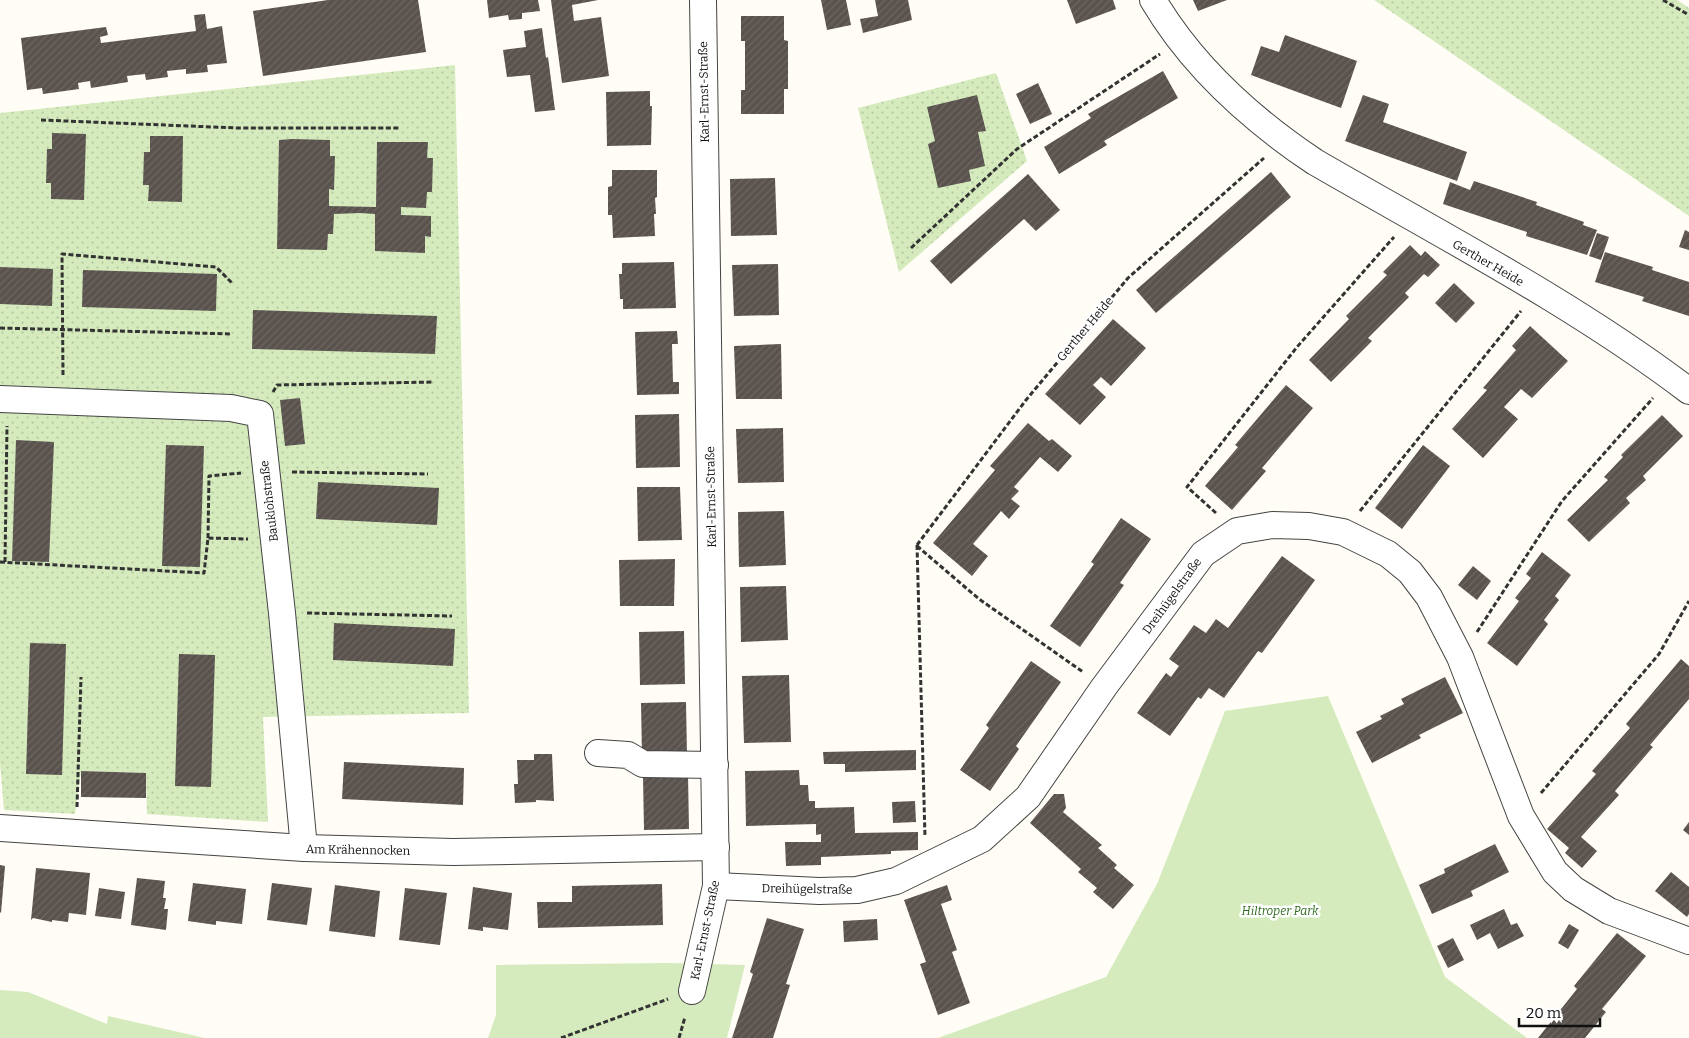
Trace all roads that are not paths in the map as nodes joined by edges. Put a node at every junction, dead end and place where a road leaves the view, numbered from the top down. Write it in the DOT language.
graph roads {
  1 [pos="703,0"];
  2 [pos="1153,0"];
  3 [pos="1680,384"];
  4 [pos="4,400"];
  5 [pos="598,753"];
  6 [pos="714,765"];
  7 [pos="0,828"];
  8 [pos="716,847"];
  9 [pos="304,848"];
  10 [pos="716,886"];
  11 [pos="1689,941"];
  12 [pos="692,991"];
  1 -- 6 [label="street, Karl-Ernst-Straße"];
  2 -- 3 [label="street, Gerther Heide"];
  4 -- 9 [label="street, Bauklohstraße"];
  5 -- 6 [label="street"];
  6 -- 8 [label="street, Karl-Ernst-Straße"];
  7 -- 9 [label="street, Am Krähennocken"];
  8 -- 9 [label="street, Am Krähennocken"];
  8 -- 10 [label="street, Karl-Ernst-Straße"];
  10 -- 11 [label="street, Dreihügelstraße"];
  10 -- 12 [label="street, Karl-Ernst-Straße"];
}
